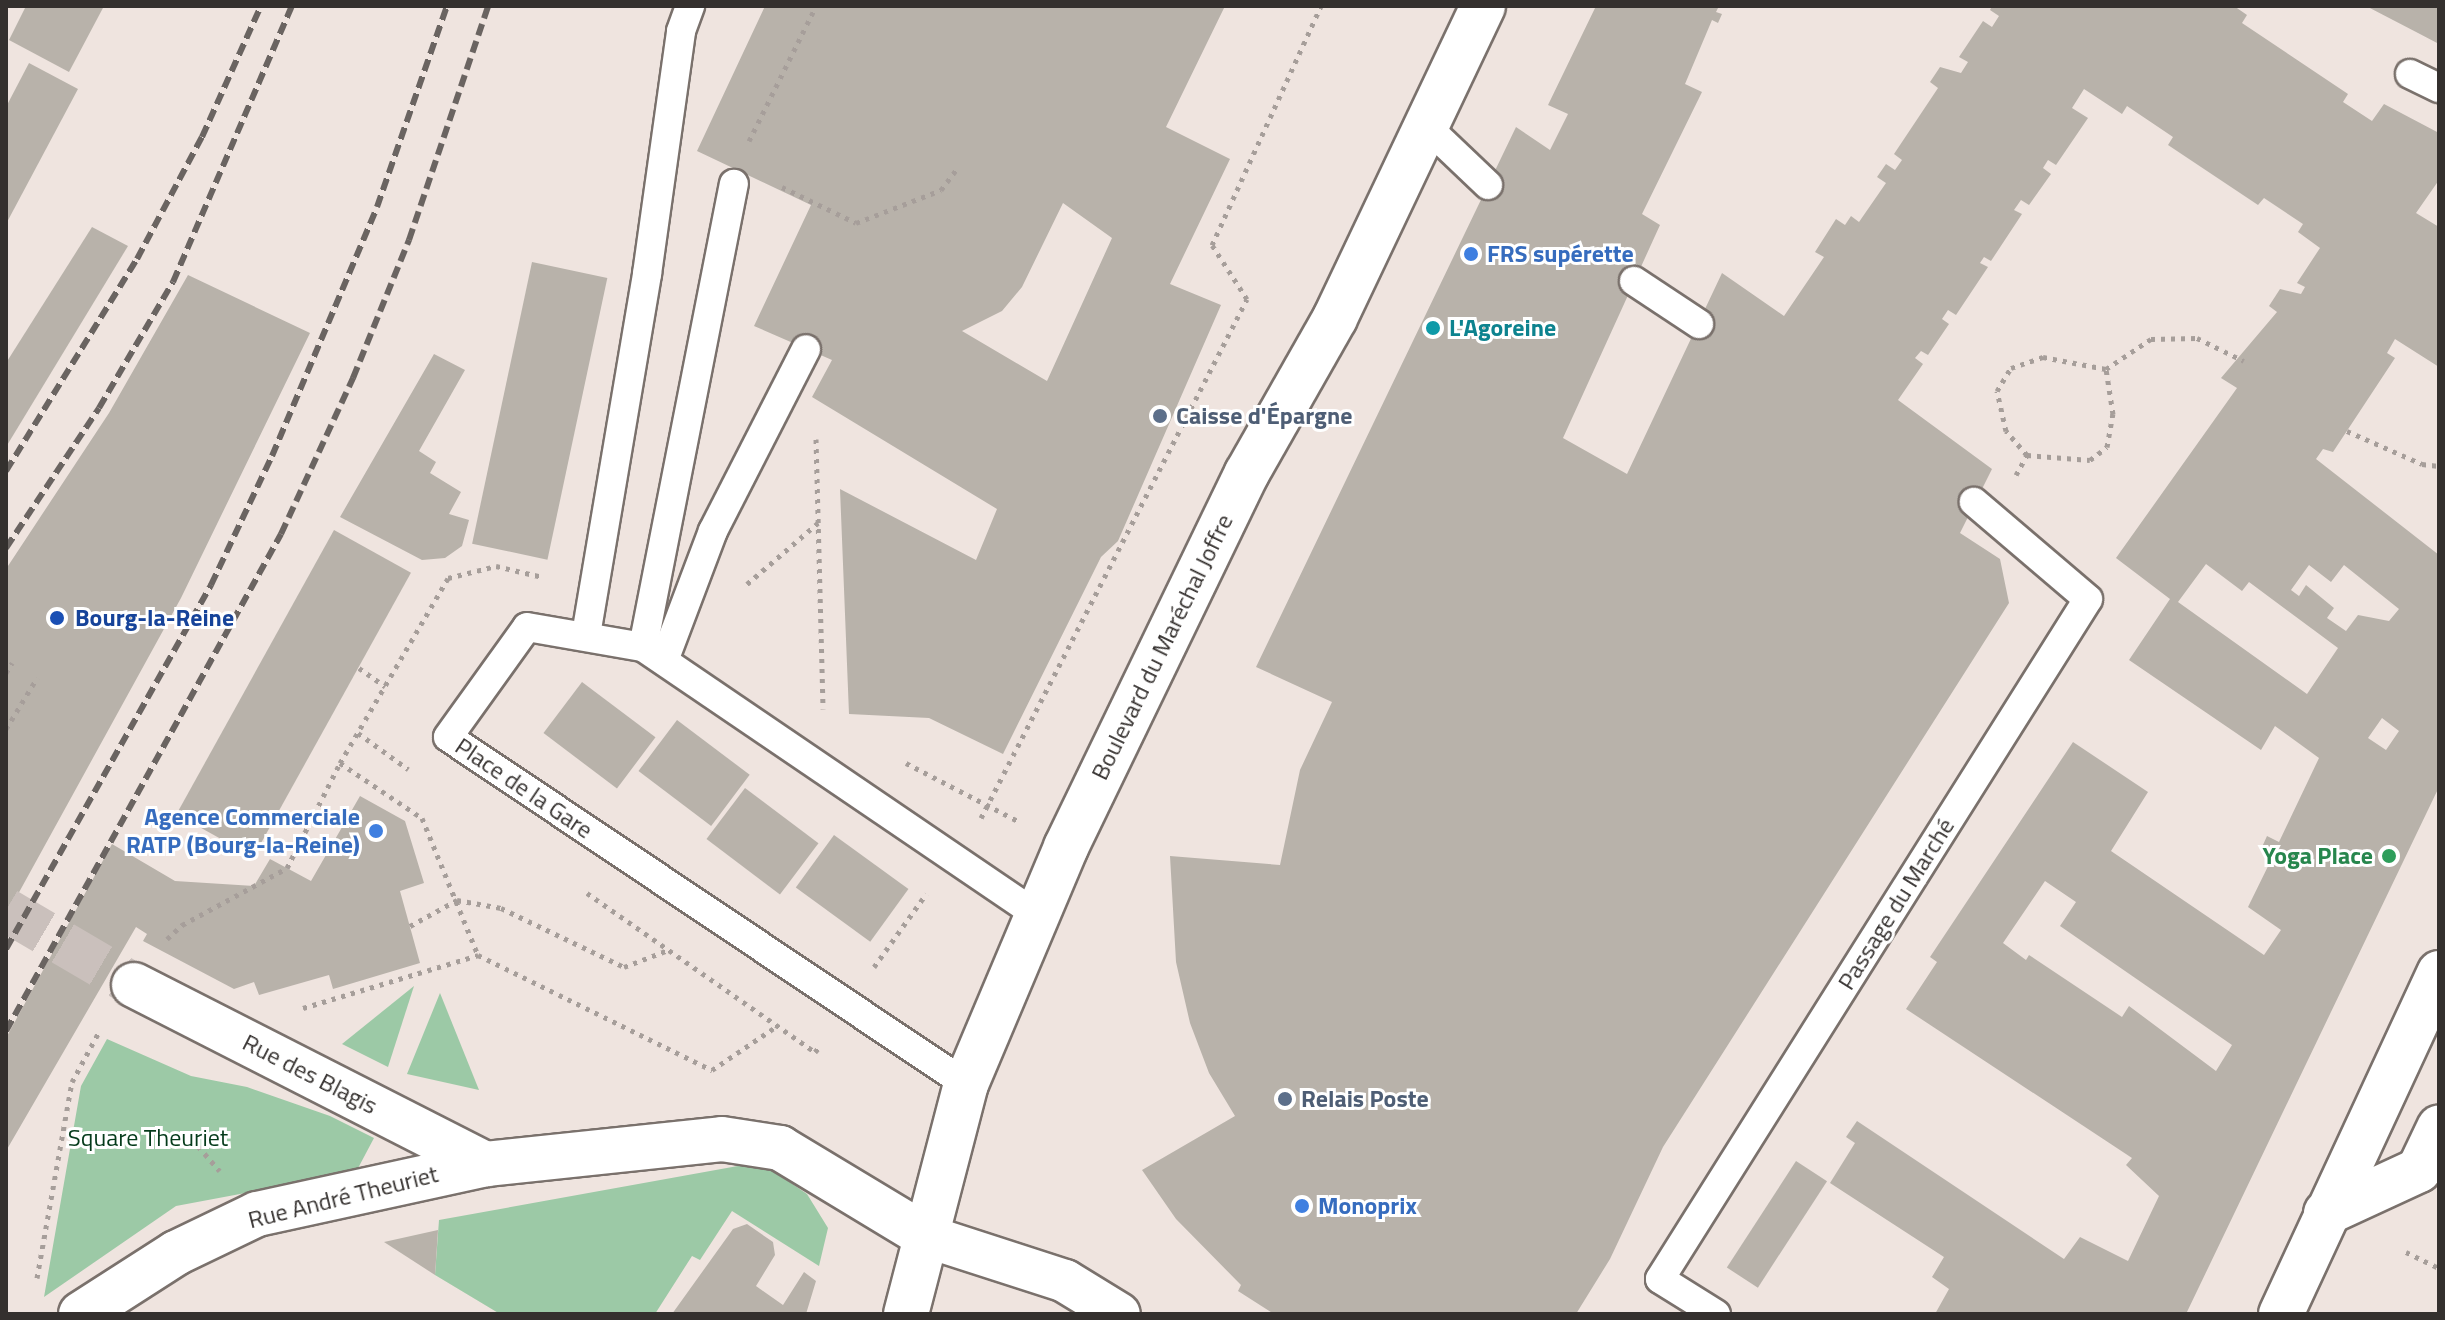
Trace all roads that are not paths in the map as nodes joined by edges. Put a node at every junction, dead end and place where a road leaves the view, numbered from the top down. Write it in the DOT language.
graph roads {
  1 [pos="690,6"];
  2 [pos="1483,6"];
  3 [pos="2410,74"];
  4 [pos="2439,88"];
  5 [pos="1425,125"];
  6 [pos="736,175"];
  7 [pos="1488,185"];
  8 [pos="1634,281"];
  9 [pos="1699,324"];
  10 [pos="806,349"];
  11 [pos="1974,502"];
  12 [pos="586,635"];
  13 [pos="654,652"];
  14 [pos="1037,915"];
  15 [pos="2439,973"];
  16 [pos="134,985"];
  17 [pos="966,1084"];
  18 [pos="2439,1128"];
  19 [pos="486,1164"];
  20 [pos="2326,1213"];
  21 [pos="926,1236"];
  22 [pos="81,1314"];
  23 [pos="906,1314"];
  24 [pos="1119,1314"];
  25 [pos="1716,1314"];
  26 [pos="2281,1314"];
  1 -- 12 [label="lane"];
  2 -- 5 [label="main road, Boulevard du Maréchal Joffre"];
  3 -- 4 [label="lane"];
  5 -- 7 [label="lane"];
  5 -- 14 [label="main road, Boulevard du Maréchal Joffre"];
  6 -- 13 [label="lane"];
  8 -- 9 [label="lane"];
  10 -- 13 [label="lane"];
  11 -- 25 [label="lane, Passage du Marché"];
  12 -- 13 [label="lane, Place de la Gare"];
  12 -- 17 [label="lane, Place de la Gare"];
  13 -- 14 [label="lane, Place de la Gare"];
  14 -- 17 [label="main road, Boulevard du Maréchal Joffre"];
  15 -- 20 [label="main road"];
  16 -- 19 [label="main road, Rue des Blagis"];
  17 -- 21 [label="main road, Boulevard du Maréchal Joffre"];
  18 -- 20 [label="main road"];
  19 -- 21 [label="main road"];
  19 -- 22 [label="main road, Rue André Theuriet"];
  20 -- 26 [label="main road"];
  21 -- 23 [label="main road, Boulevard du Maréchal Joffre"];
  21 -- 24 [label="street"];
}
